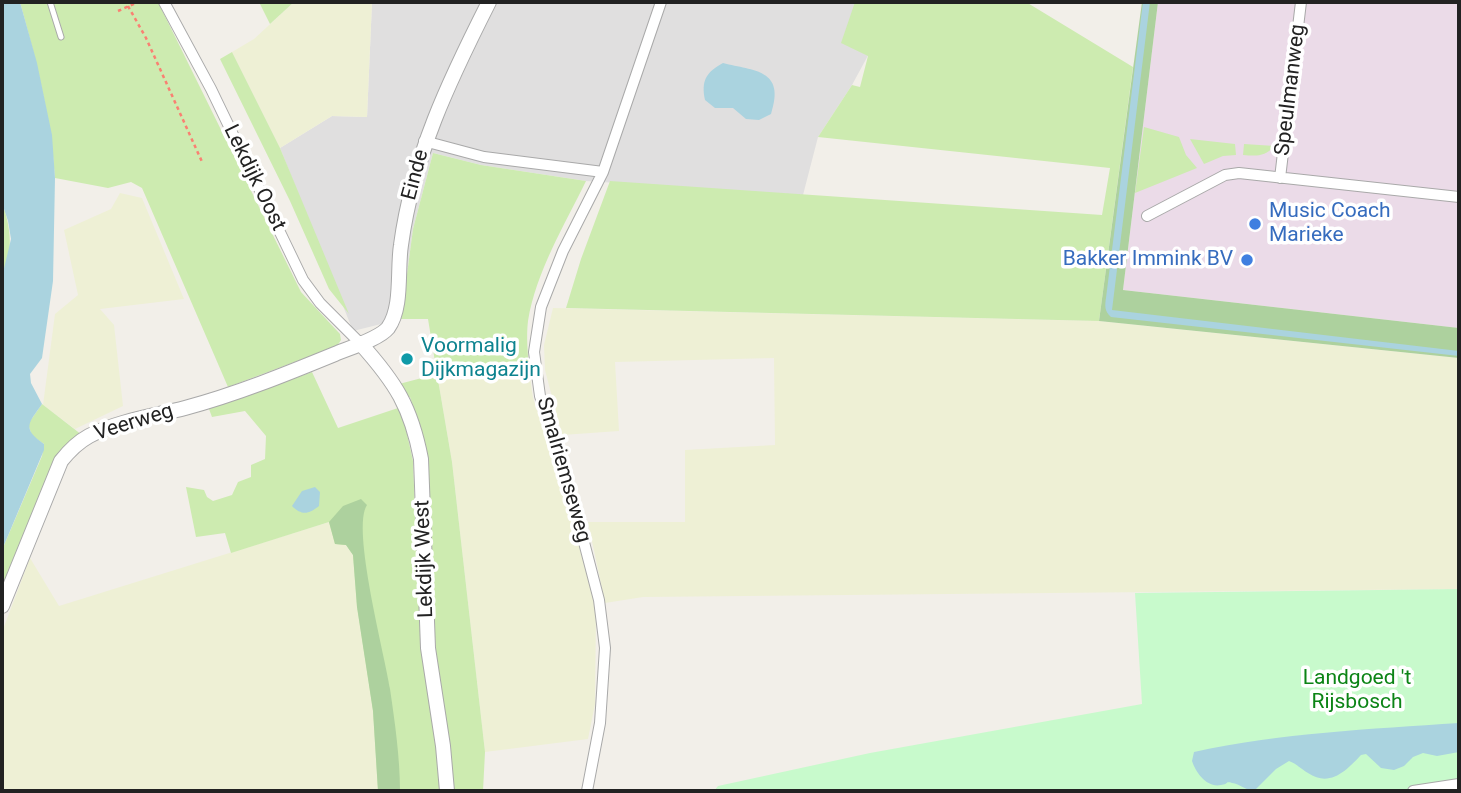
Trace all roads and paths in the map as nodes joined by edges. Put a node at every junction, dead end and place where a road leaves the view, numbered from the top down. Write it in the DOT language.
graph roads {
  1 [pos="50,2"];
  2 [pos="138,2"];
  3 [pos="164,2"];
  4 [pos="489,2"];
  5 [pos="661,2"];
  6 [pos="1301,2"];
  7 [pos="128,6"];
  8 [pos="118,11"];
  9 [pos="61,37"];
  10 [pos="425,141"];
  11 [pos="203,164"];
  12 [pos="603,172"];
  13 [pos="1280,178"];
  14 [pos="1459,197"];
  15 [pos="1147,216"];
  16 [pos="360,344"];
  17 [pos="2,606"];
  18 [pos="1459,783"];
  19 [pos="447,791"];
  20 [pos="587,791"];
  21 [pos="1413,791"];
  1 -- 9 [label="lane"];
  2 -- 7 [label="path"];
  3 -- 16 [label="street, Lekdijk Oost"];
  4 -- 10 [label="street, Einde"];
  5 -- 12 [label="street, Smalriemseweg"];
  6 -- 13 [label="street, Speulmanweg"];
  7 -- 8 [label="path"];
  7 -- 11 [label="path"];
  10 -- 12 [label="street"];
  10 -- 16 [label="street, Einde"];
  12 -- 20 [label="street, Smalriemseweg"];
  13 -- 14 [label="street"];
  13 -- 15 [label="street"];
  16 -- 17 [label="street, Veerweg"];
  16 -- 19 [label="street, Lekdijk West"];
  18 -- 21 [label="street"];
}
